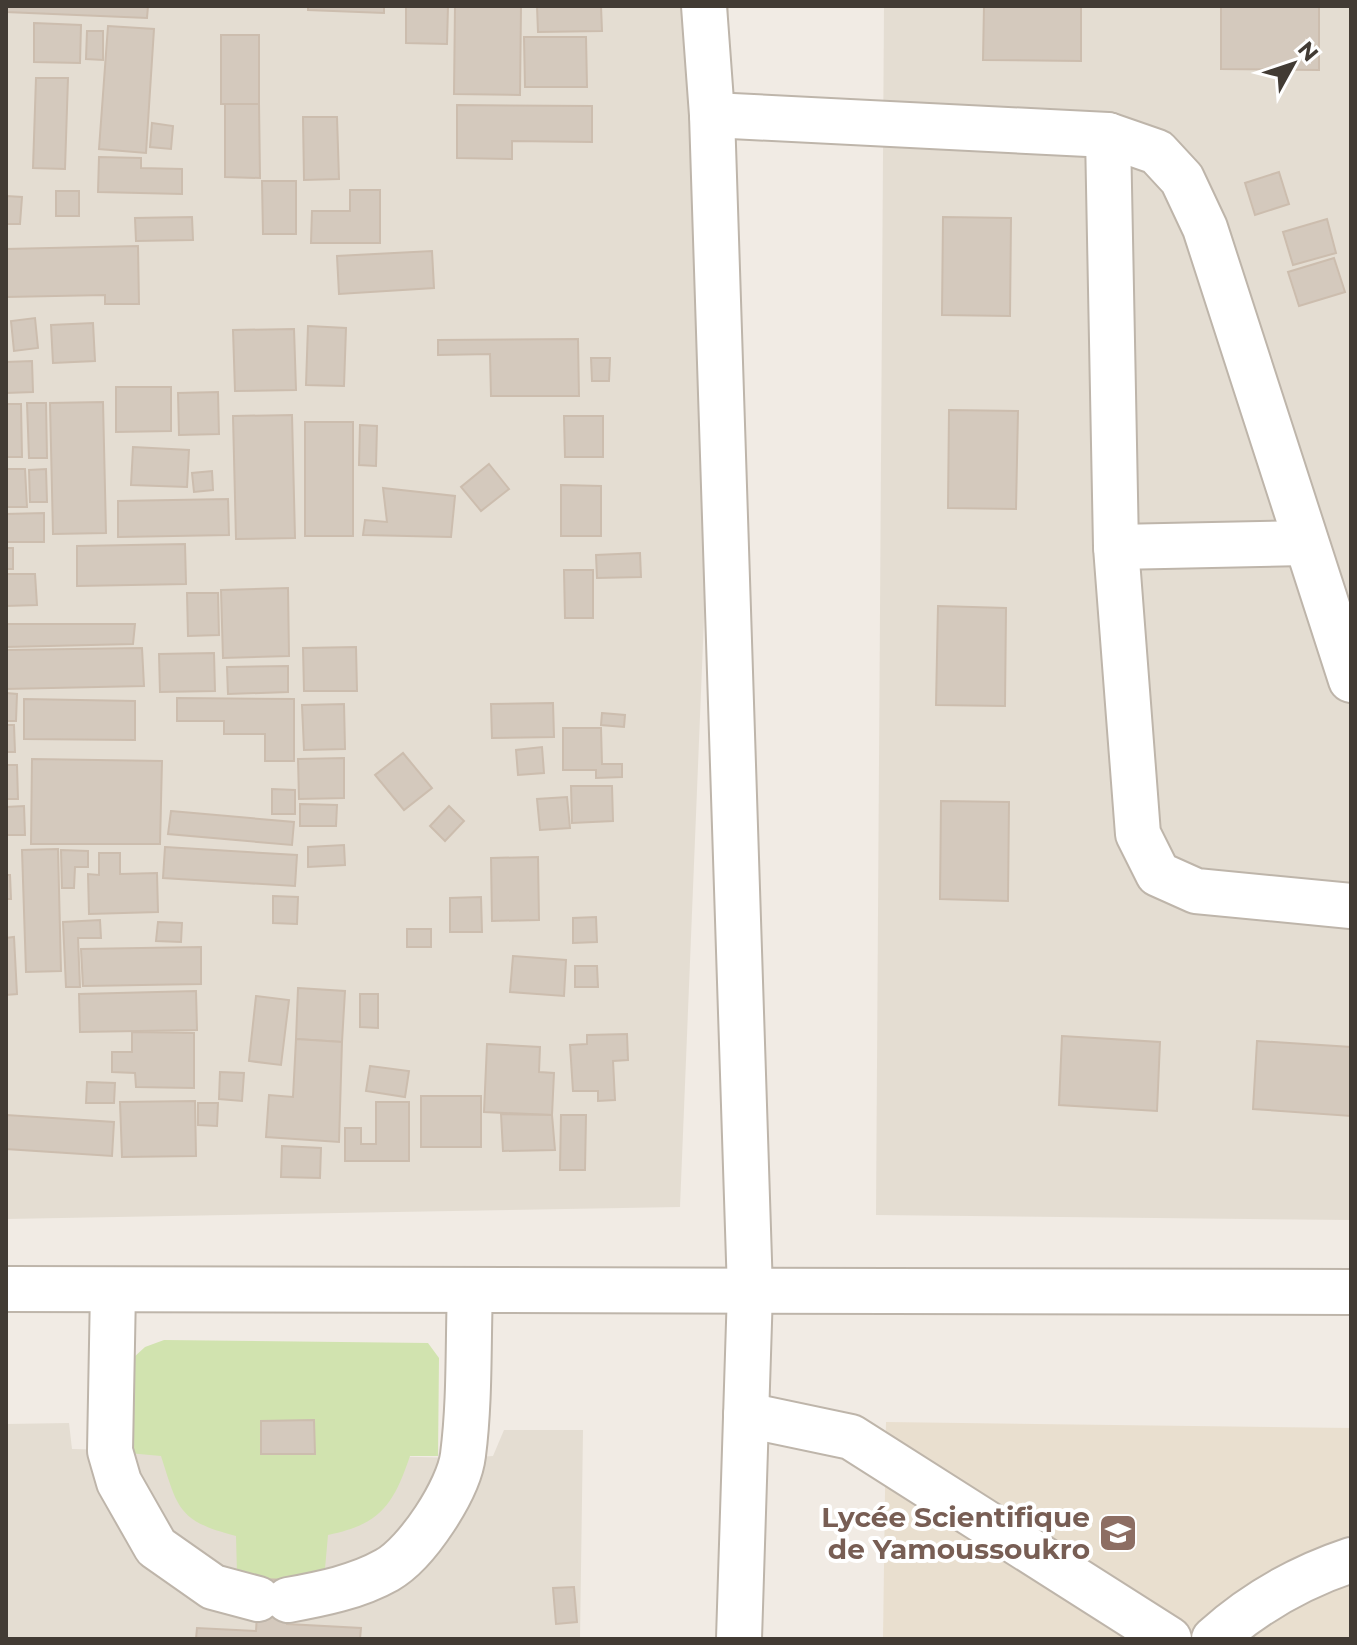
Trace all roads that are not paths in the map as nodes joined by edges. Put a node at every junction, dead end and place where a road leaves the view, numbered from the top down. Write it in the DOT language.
graph roads {
  1 [pos="704,6"];
  2 [pos="712,115"];
  3 [pos="1108,135"];
  4 [pos="1304,543"];
  5 [pos="1116,547"];
  6 [pos="1351,680"];
  7 [pos="1351,906"];
  8 [pos="6,1289"];
  9 [pos="113,1290"];
  10 [pos="470,1290"];
  11 [pos="750,1291"];
  12 [pos="1351,1292"];
  13 [pos="746,1415"];
  14 [pos="1351,1560"];
  15 [pos="739,1639"];
  16 [pos="1169,1639"];
  17 [pos="1214,1639"];
  1 -- 2 [label="street"];
  2 -- 3 [label="street"];
  2 -- 11 [label="street"];
  3 -- 4 [label="street"];
  3 -- 5 [label="street"];
  4 -- 5 [label="street"];
  4 -- 6 [label="street"];
  5 -- 7 [label="street"];
  8 -- 9 [label="street"];
  9 -- 10 [label="street"];
  9 -- 10 [label="street"];
  10 -- 11 [label="street"];
  11 -- 12 [label="street"];
  11 -- 13 [label="street"];
  13 -- 15 [label="street"];
  13 -- 16 [label="street"];
  14 -- 17 [label="street"];
}
